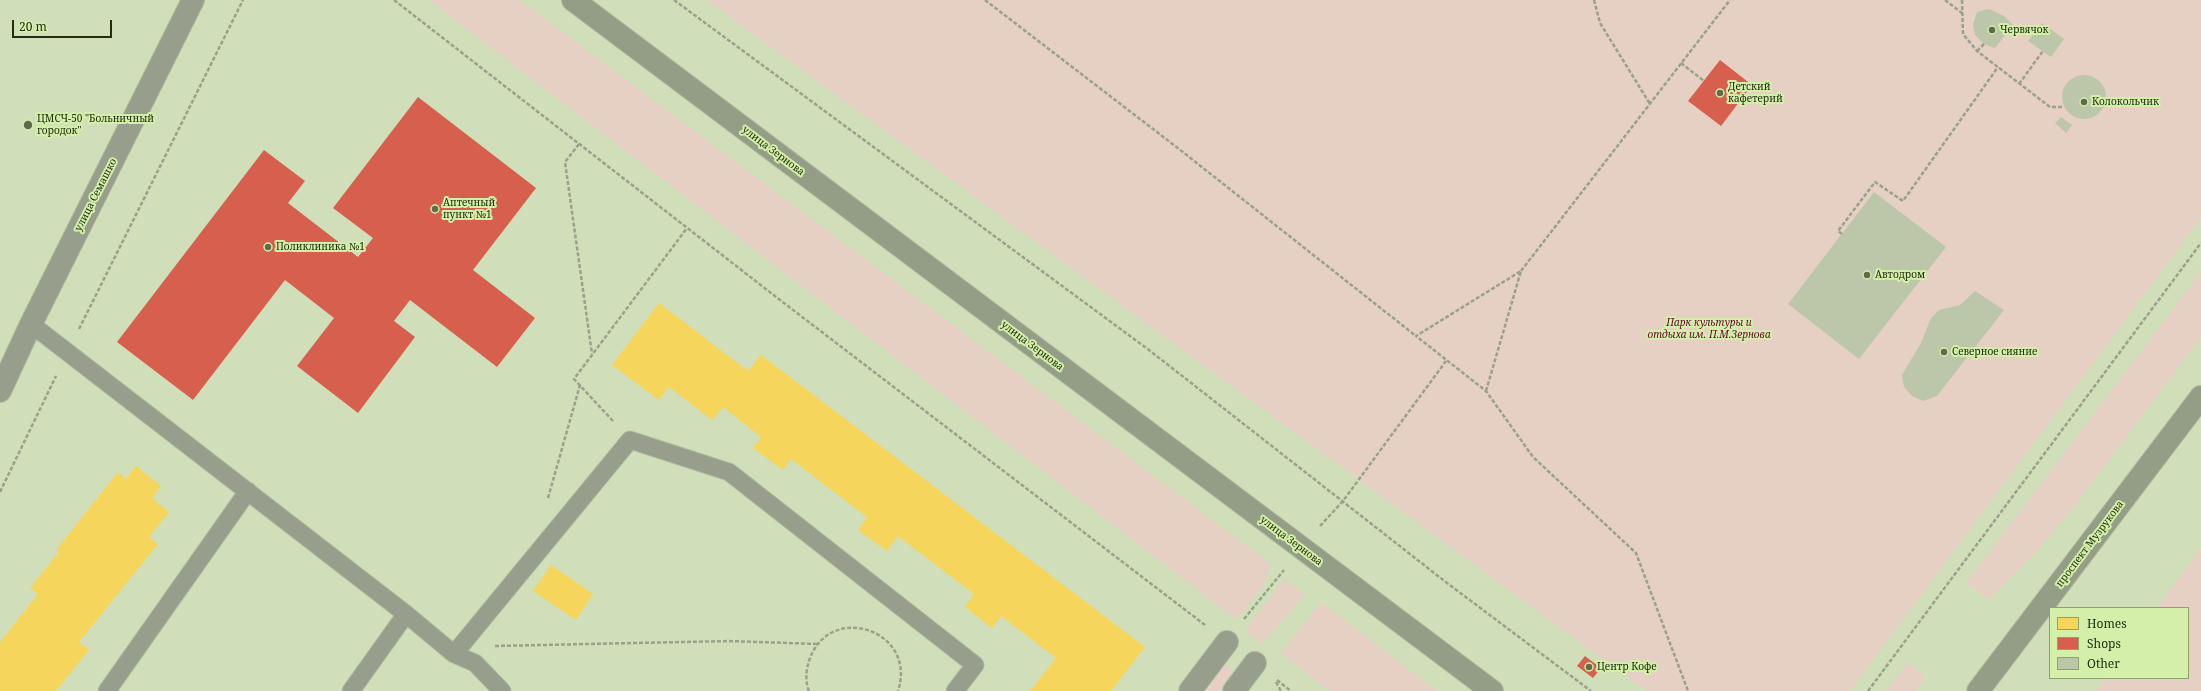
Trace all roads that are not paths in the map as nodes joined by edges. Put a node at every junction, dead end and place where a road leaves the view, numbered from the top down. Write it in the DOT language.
graph roads {
  1 [pos="193,0"];
  2 [pos="573,0"];
  3 [pos="31,324"];
  4 [pos="0,391"];
  5 [pos="2201,397"];
  6 [pos="248,491"];
  7 [pos="406,614"];
  8 [pos="1227,642"];
  9 [pos="454,654"];
  10 [pos="1255,663"];
  11 [pos="107,691"];
  12 [pos="351,691"];
  13 [pos="502,691"];
  14 [pos="956,691"];
  15 [pos="1190,691"];
  16 [pos="1234,691"];
  17 [pos="1492,691"];
  18 [pos="1978,691"];
  1 -- 3 [label="street, улица Семашко"];
  2 -- 17 [label="main road, улица Зернова"];
  3 -- 4 [label="street, улица Семашко"];
  3 -- 6 [label="lane"];
  5 -- 18 [label="main road, проспект Музрукова"];
  6 -- 7 [label="lane"];
  6 -- 11 [label="lane"];
  7 -- 9 [label="lane"];
  7 -- 12 [label="lane"];
  8 -- 15 [label="street"];
  9 -- 13 [label="lane"];
  9 -- 14 [label="lane"];
  10 -- 16 [label="street"];
}
